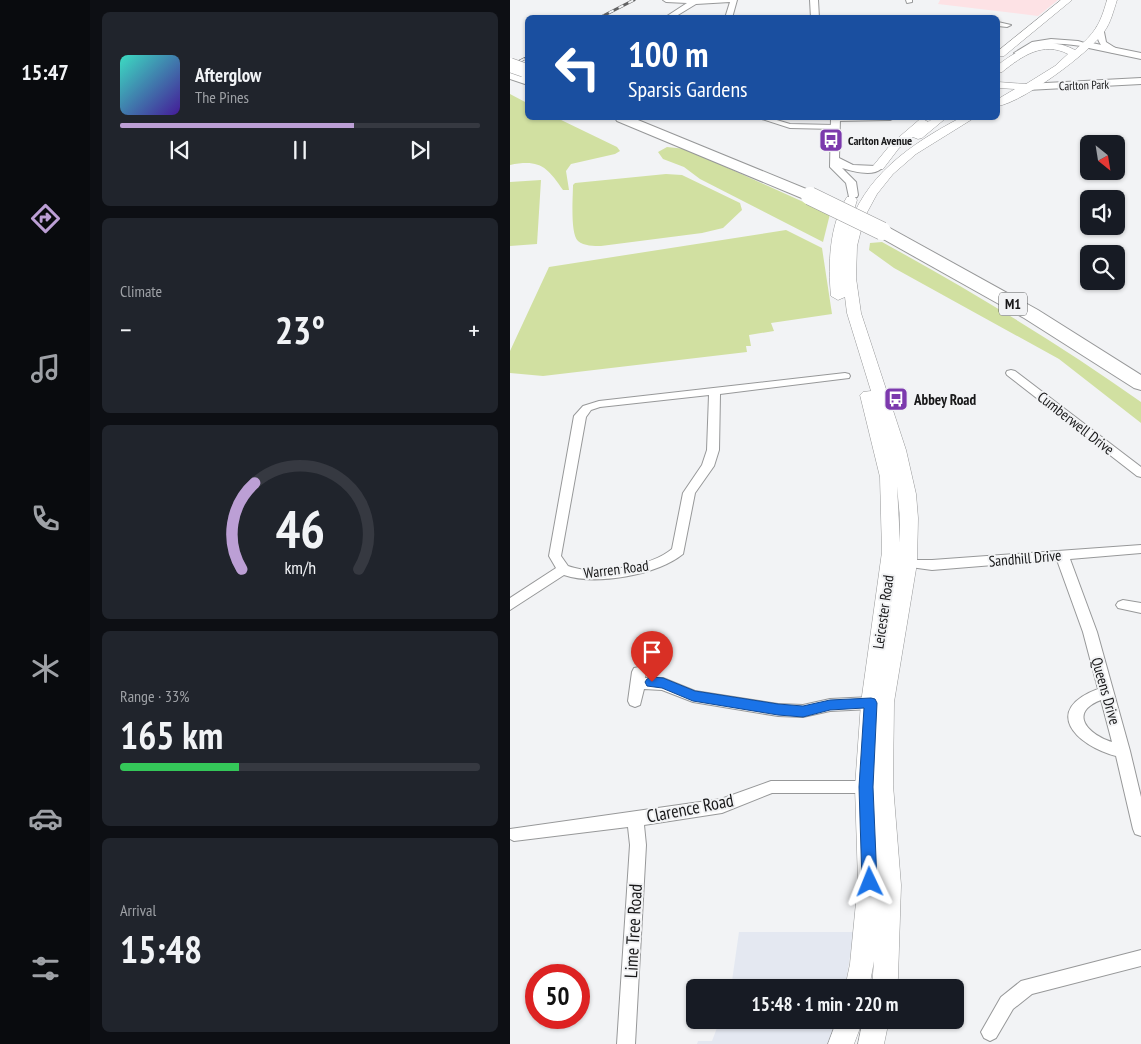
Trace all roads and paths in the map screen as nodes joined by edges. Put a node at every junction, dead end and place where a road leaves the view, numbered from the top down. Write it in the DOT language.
graph roads {
  1 [pos="666,0"];
  2 [pos="728,0"];
  3 [pos="734,0"];
  4 [pos="814,0"];
  5 [pos="1067,0"];
  6 [pos="1112,0"];
  7 [pos="696,2"];
  8 [pos="672,15"];
  9 [pos="729,15"];
  10 [pos="815,15"];
  11 [pos="1000,24"];
  12 [pos="1008,25"];
  13 [pos="1100,29"];
  14 [pos="1087,45"];
  15 [pos="1114,51"];
  16 [pos="1018,53"];
  17 [pos="1000,54"];
  18 [pos="1141,56"];
  19 [pos="1070,60"];
  20 [pos="1000,68"];
  21 [pos="1141,81"];
  22 [pos="1000,85"];
  23 [pos="1027,87"];
  24 [pos="1000,102"];
  25 [pos="627,120"];
  26 [pos="653,120"];
  27 [pos="770,120"];
  28 [pos="853,120"];
  29 [pos="925,120"];
  30 [pos="937,120"];
  31 [pos="964,120"];
  32 [pos="835,121"];
  33 [pos="835,160"];
  34 [pos="878,167"];
  35 [pos="814,192"];
  36 [pos="853,195"];
  37 [pos="885,226"];
  38 [pos="844,244"];
  39 [pos="1141,366"];
  40 [pos="1011,373"];
  41 [pos="845,376"];
  42 [pos="1141,384"];
  43 [pos="715,391"];
  44 [pos="1141,473"];
  45 [pos="1141,549"];
  46 [pos="1062,555"];
  47 [pos="908,564"];
  48 [pos="562,569"];
  49 [pos="510,605"];
  50 [pos="1123,605"];
  51 [pos="1141,608"];
  52 [pos="1106,692"];
  53 [pos="635,701"];
  54 [pos="871,703"];
  55 [pos="1122,751"];
  56 [pos="1135,783"];
  57 [pos="866,787"];
  58 [pos="635,819"];
  59 [pos="1141,830"];
  60 [pos="514,834"];
  61 [pos="1141,958"];
  62 [pos="859,979"];
  63 [pos="886,979"];
  64 [pos="847,1029"];
  65 [pos="874,1029"];
  66 [pos="990,1032"];
  67 [pos="626,1044"];
  68 [pos="841,1044"];
  69 [pos="871,1044"];
  1 -- 7 [label="street"];
  2 -- 7 [label="street"];
  3 -- 9 [label="street"];
  4 -- 10 [label="street"];
  5 -- 17 [label="main road"];
  6 -- 13 [label="main road"];
  7 -- 8 [label="street"];
  11 -- 12 [label="street"];
  13 -- 14 [label="main road"];
  13 -- 15 [label="street"];
  14 -- 15 [label="street"];
  14 -- 16 [label="street"];
  14 -- 19 [label="main road"];
  15 -- 18 [label="street"];
  16 -- 19 [label="main road"];
  16 -- 20 [label="main road"];
  19 -- 23 [label="main road"];
  21 -- 23 [label="street, Carlton Park"];
  22 -- 23 [label="main road"];
  23 -- 24 [label="main road"];
  25 -- 35 [label="highway, M1"];
  26 -- 35 [label="highway, M1"];
  27 -- 32 [label="street"];
  28 -- 32 [label="street"];
  29 -- 34 [label="main road"];
  30 -- 34 [label="main road"];
  31 -- 38 [label="main road"];
  32 -- 33 [label="street"];
  33 -- 34 [label="street"];
  33 -- 36 [label="street"];
  34 -- 36 [label="main road"];
  35 -- 37 [label="highway, M1, bridge"];
  36 -- 38 [label="main road"];
  37 -- 39 [label="highway, M1"];
  37 -- 42 [label="highway, M1"];
  38 -- 47 [label="main road, Leicester Road"];
  38 -- 54 [label="main road, Leicester Road"];
  40 -- 44 [label="street, Cumberwell Drive"];
  41 -- 43 [label="street"];
  43 -- 48 [label="street, Warren Road"];
  43 -- 48 [label="street"];
  45 -- 46 [label="street, Sandhill Drive"];
  46 -- 47 [label="street, Sandhill Drive"];
  46 -- 52 [label="street, Queens Drive"];
  47 -- 63 [label="main road, Leicester Road"];
  48 -- 49 [label="street"];
  50 -- 51 [label="street"];
  52 -- 55 [label="street, Queens Drive"];
  52 -- 55 [label="street"];
  53 -- 54 [label="street"];
  54 -- 57 [label="main road, Leicester Road"];
  55 -- 56 [label="street, Queens Drive"];
  56 -- 59 [label="street, Queens Drive"];
  57 -- 58 [label="street, Clarence Road"];
  57 -- 62 [label="main road, Leicester Road"];
  58 -- 60 [label="street, Clarence Road"];
  58 -- 67 [label="street, Lime Tree Road"];
  61 -- 66 [label="street"];
  64 -- 68 [label="main road"];
  65 -- 69 [label="main road"];
}
